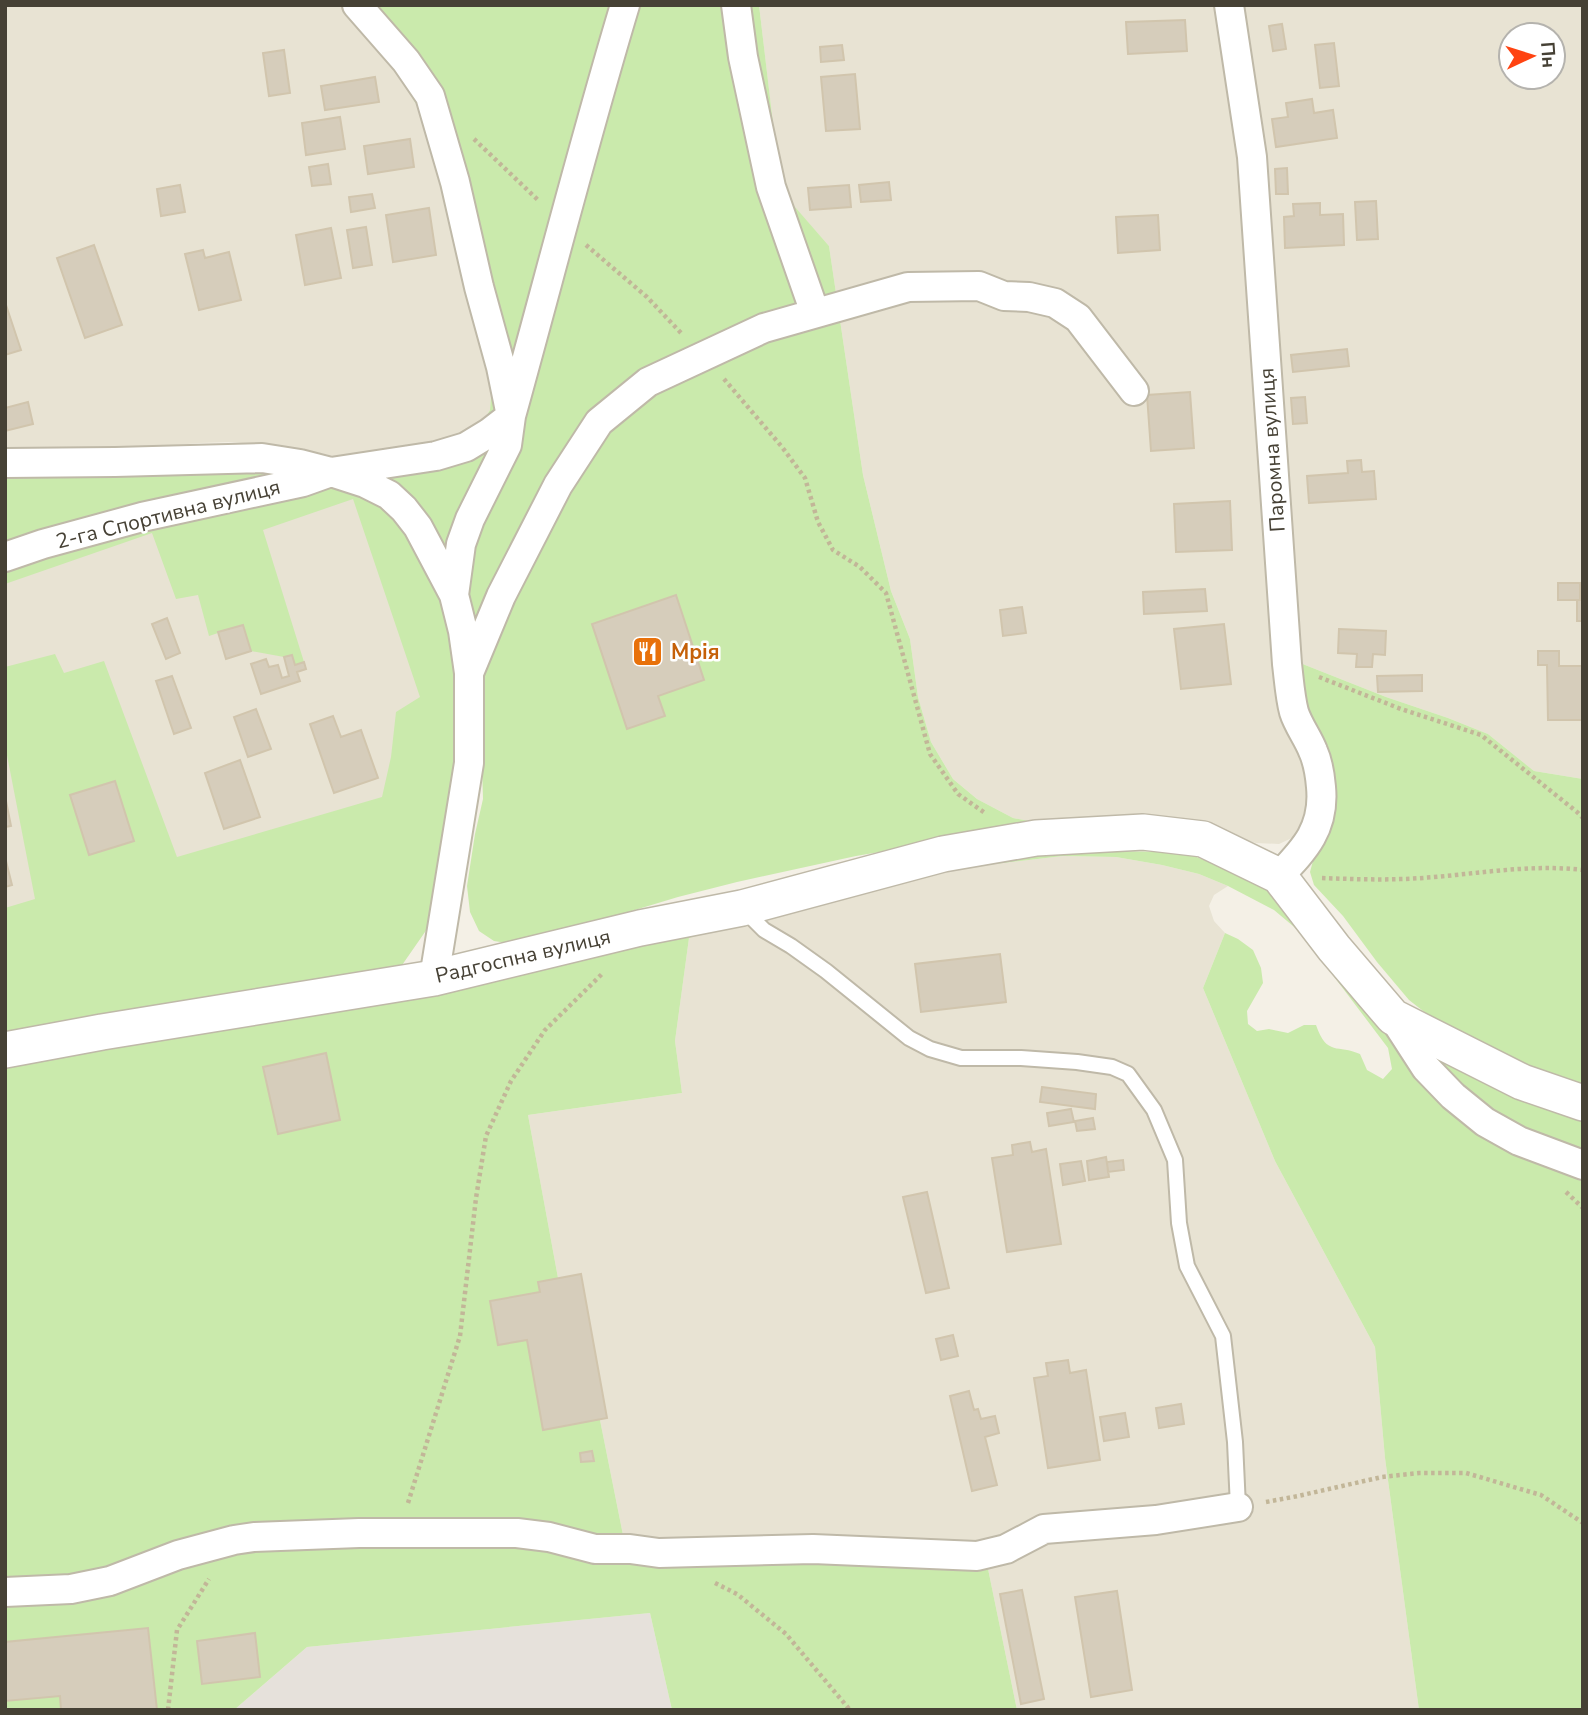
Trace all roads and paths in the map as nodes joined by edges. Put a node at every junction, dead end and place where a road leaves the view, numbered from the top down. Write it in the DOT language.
graph roads {
  1 [pos="357,5"];
  2 [pos="625,5"];
  3 [pos="736,5"];
  4 [pos="1229,5"];
  5 [pos="468,133"];
  6 [pos="564,225"];
  7 [pos="815,313"];
  8 [pos="703,357"];
  9 [pos="1134,391"];
  10 [pos="511,416"];
  11 [pos="5,463"];
  12 [pos="331,472"];
  13 [pos="5,557"];
  14 [pos="454,595"];
  15 [pos="1287,664"];
  16 [pos="469,673"];
  17 [pos="1583,818"];
  18 [pos="1036,838"];
  19 [pos="1583,870"];
  20 [pos="1279,876"];
  21 [pos="742,908"];
  22 [pos="606,970"];
  23 [pos="434,978"];
  24 [pos="1393,1017"];
  25 [pos="5,1050"];
  26 [pos="1583,1103"];
  27 [pos="1583,1165"];
  28 [pos="1238,1507"];
  29 [pos="1583,1523"];
  30 [pos="399,1534"];
  31 [pos="234,1540"];
  32 [pos="713,1581"];
  33 [pos="5,1592"];
  34 [pos="168,1710"];
  35 [pos="850,1710"];
  1 -- 10 [label="street"];
  2 -- 6 [label="street"];
  3 -- 7 [label="street"];
  4 -- 15 [label="street, Паромна вулиця"];
  5 -- 6 [label="path"];
  6 -- 8 [label="path"];
  6 -- 10 [label="street"];
  7 -- 8 [label="street"];
  7 -- 9 [label="street"];
  8 -- 16 [label="street"];
  8 -- 18 [label="path"];
  10 -- 12 [label="street"];
  10 -- 14 [label="street"];
  11 -- 12 [label="street, 2-га Спортивна вулиця"];
  12 -- 13 [label="street, 2-га Спортивна вулиця"];
  12 -- 14 [label="street, 2-га Спортивна вулиця"];
  14 -- 16 [label="street"];
  15 -- 17 [label="path"];
  15 -- 20 [label="street, Паромна вулиця"];
  16 -- 23 [label="street"];
  18 -- 20 [label="street, Радгоспна вулиця"];
  18 -- 21 [label="street, Радгоспна вулиця"];
  19 -- 20 [label="path"];
  20 -- 24 [label="street"];
  21 -- 23 [label="street, Радгоспна вулиця"];
  21 -- 28 [label="lane"];
  22 -- 30 [label="path"];
  23 -- 25 [label="street, Радгоспна вулиця"];
  24 -- 26 [label="street"];
  24 -- 27 [label="street"];
  28 -- 29 [label="path"];
  28 -- 30 [label="street"];
  30 -- 31 [label="street"];
  31 -- 33 [label="street"];
  31 -- 34 [label="path"];
  32 -- 35 [label="path"];
}
